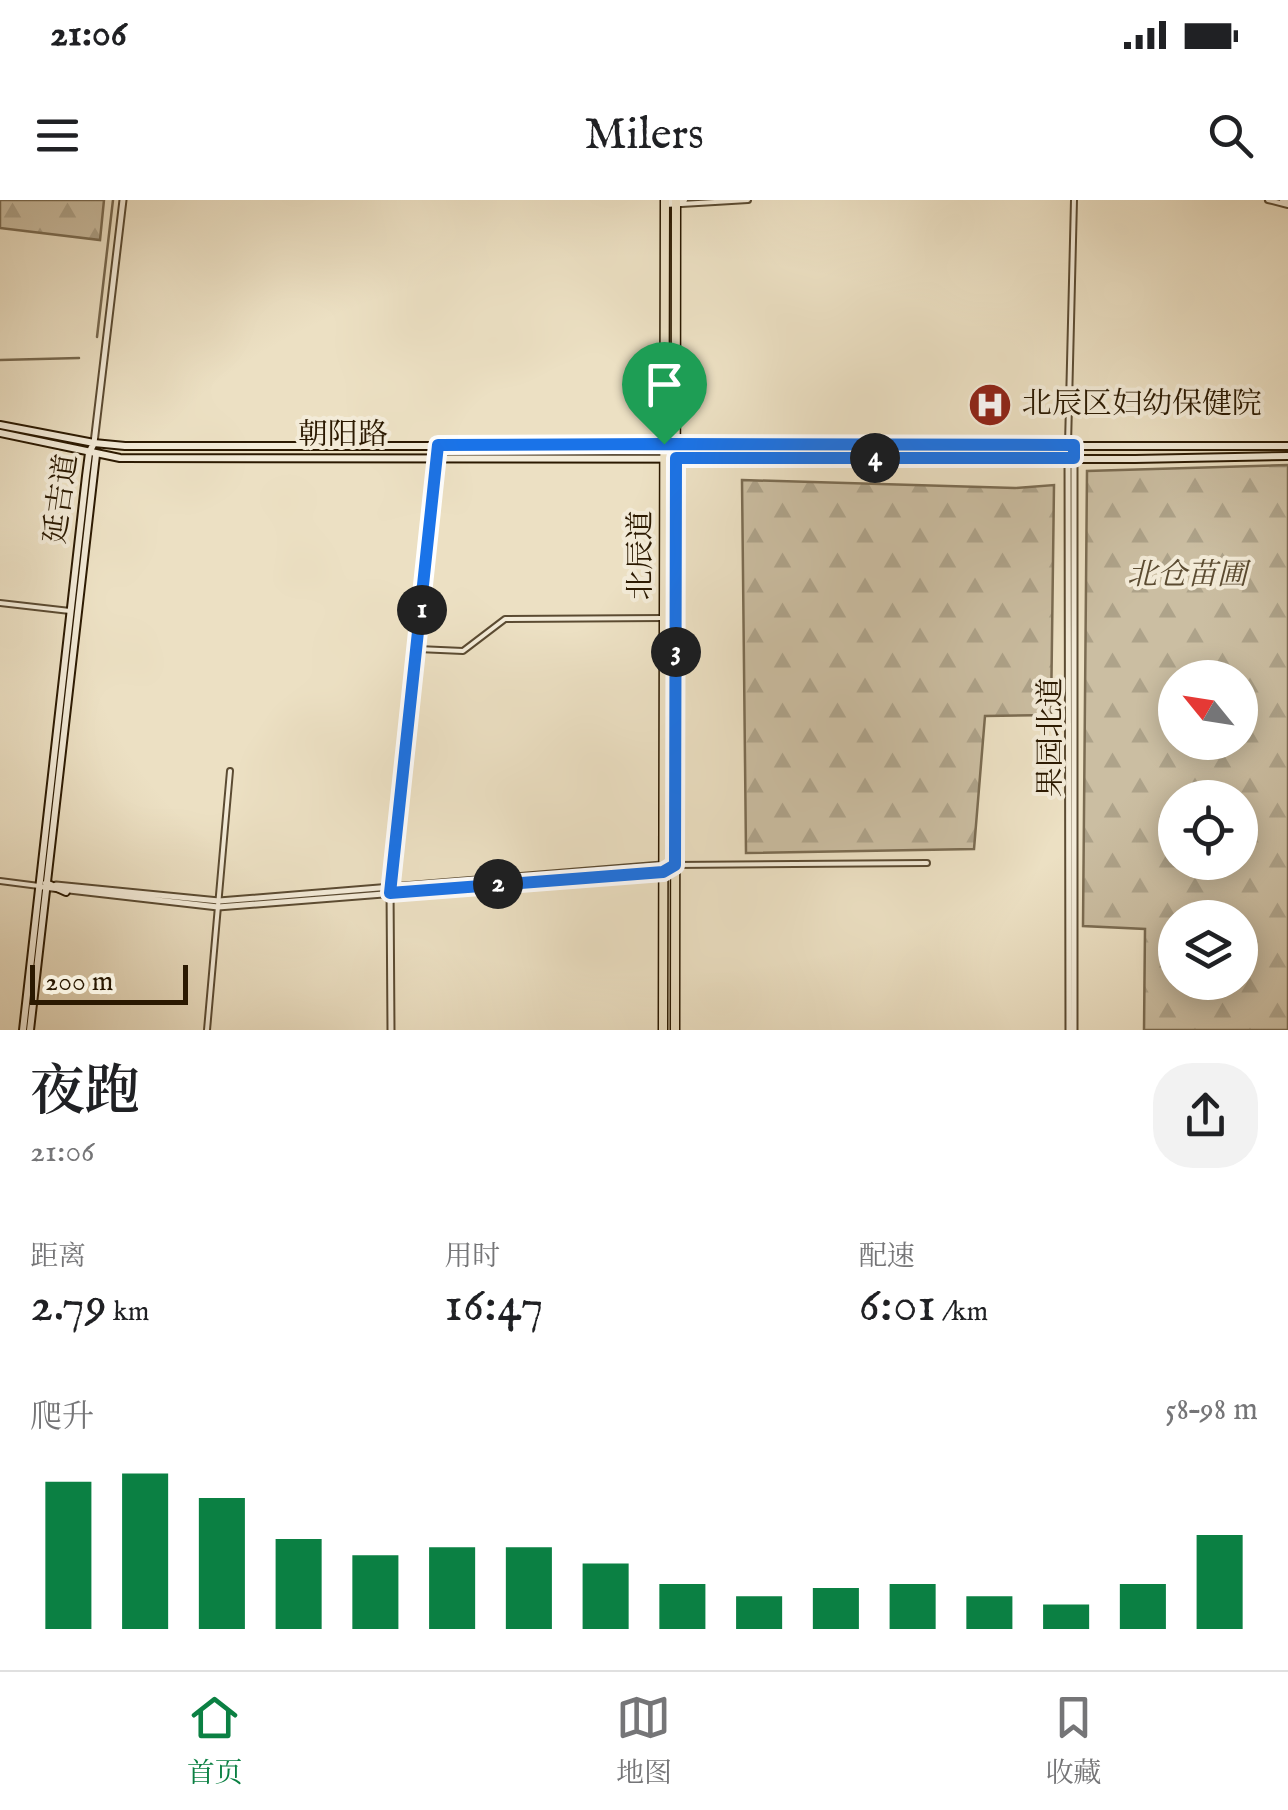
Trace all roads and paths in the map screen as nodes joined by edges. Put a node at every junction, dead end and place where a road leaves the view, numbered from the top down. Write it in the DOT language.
graph roads {
  1 [pos="123,200"];
  2 [pos="748,200"];
  3 [pos="1074,200"];
  4 [pos="1268,200"];
  5 [pos="678,201"];
  6 [pos="665,202"];
  7 [pos="1286,202"];
  8 [pos="0,424"];
  9 [pos="0,433"];
  10 [pos="94,443"];
  11 [pos="664,444"];
  12 [pos="676,444"];
  13 [pos="438,445"];
  14 [pos="1071,445"];
  15 [pos="1288,446"];
  16 [pos="92,454"];
  17 [pos="1288,456"];
  18 [pos="664,458"];
  19 [pos="676,458"];
  20 [pos="1071,458"];
  21 [pos="438,459"];
  22 [pos="0,603"];
  23 [pos="70,611"];
  24 [pos="664,618"];
  25 [pos="418,649"];
  26 [pos="230,772"];
  27 [pos="928,863"];
  28 [pos="675,865"];
  29 [pos="663,868"];
  30 [pos="0,881"];
  31 [pos="46,886"];
  32 [pos="390,890"];
  33 [pos="66,892"];
  34 [pos="219,904"];
  35 [pos="26,1030"];
  36 [pos="207,1030"];
  37 [pos="391,1030"];
  38 [pos="663,1030"];
  39 [pos="675,1030"];
  40 [pos="1072,1030"];
  1 -- 10 [label="street"];
  2 -- 5 [label="street"];
  3 -- 14 [label="street"];
  4 -- 7 [label="street"];
  5 -- 6 [label="street"];
  5 -- 12 [label="main road, 北辰道"];
  6 -- 11 [label="main road, 北辰道"];
  8 -- 10 [label="main road, 朝阳路"];
  9 -- 16 [label="main road, 朝阳路"];
  10 -- 13 [label="main road, 朝阳路"];
  10 -- 16 [label="main road, 延吉道"];
  11 -- 12 [label="main road, 朝阳路"];
  11 -- 13 [label="main road, 朝阳路"];
  11 -- 18 [label="main road, 北辰道"];
  12 -- 14 [label="main road, 朝阳路"];
  12 -- 19 [label="main road, 北辰道"];
  13 -- 21 [label="street"];
  14 -- 15 [label="main road, 朝阳路"];
  14 -- 20 [label="street, 果园北道"];
  16 -- 21 [label="main road, 朝阳路"];
  16 -- 23 [label="main road, 延吉道"];
  16 -- 31 [label="main road, 延吉道"];
  17 -- 20 [label="main road, 朝阳路"];
  18 -- 19 [label="main road, 朝阳路"];
  18 -- 21 [label="main road, 朝阳路"];
  18 -- 24 [label="main road, 北辰道"];
  19 -- 20 [label="main road, 朝阳路"];
  19 -- 28 [label="main road, 北辰道"];
  20 -- 40 [label="street, 果园北道"];
  21 -- 25 [label="street"];
  22 -- 23 [label="street"];
  23 -- 31 [label="main road, 延吉道"];
  24 -- 25 [label="street"];
  24 -- 29 [label="main road, 北辰道"];
  25 -- 32 [label="street"];
  26 -- 34 [label="street"];
  27 -- 28 [label="street"];
  28 -- 29 [label="street"];
  28 -- 39 [label="main road, 北辰道"];
  29 -- 32 [label="street"];
  29 -- 38 [label="main road, 北辰道"];
  30 -- 31 [label="street"];
  31 -- 33 [label="main road"];
  31 -- 34 [label="street"];
  31 -- 35 [label="main road, 延吉道"];
  32 -- 34 [label="street"];
  32 -- 37 [label="street"];
  33 -- 34 [label="street"];
  34 -- 36 [label="street"];
}
